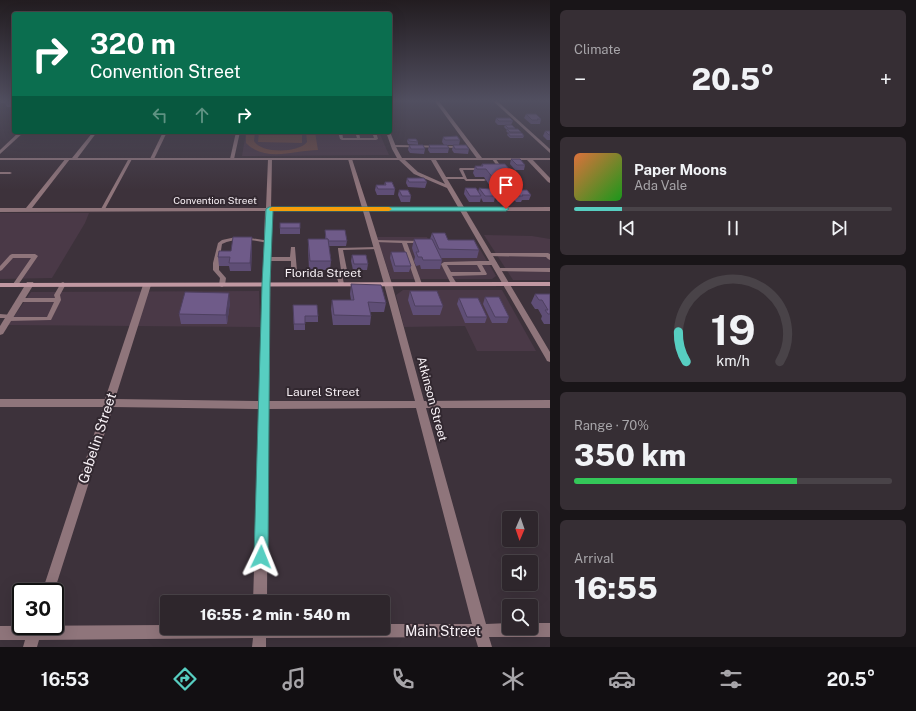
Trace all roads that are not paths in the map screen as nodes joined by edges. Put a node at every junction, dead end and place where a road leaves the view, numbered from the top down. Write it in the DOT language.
graph roads {
  1 [pos="458,130"];
  2 [pos="527,130"];
  3 [pos="20,134"];
  4 [pos="93,134"];
  5 [pos="164,134"];
  6 [pos="238,134"];
  7 [pos="341,134"];
  8 [pos="358,134"];
  9 [pos="375,134"];
  10 [pos="389,134"];
  11 [pos="359,139"];
  12 [pos="394,146"];
  13 [pos="471,147"];
  14 [pos="550,152"];
  15 [pos="0,153"];
  16 [pos="0,159"];
  17 [pos="71,159"];
  18 [pos="130,159"];
  19 [pos="152,159"];
  20 [pos="232,159"];
  21 [pos="270,159"];
  22 [pos="350,159"];
  23 [pos="400,159"];
  24 [pos="433,159"];
  25 [pos="480,159"];
  26 [pos="494,159"];
  27 [pos="529,159"];
  28 [pos="550,159"];
  29 [pos="488,169"];
  30 [pos="495,169"];
  31 [pos="0,173"];
  32 [pos="10,173"];
  33 [pos="444,178"];
  34 [pos="465,178"];
  35 [pos="484,180"];
  36 [pos="550,181"];
  37 [pos="449,187"];
  38 [pos="28,209"];
  39 [pos="103,209"];
  40 [pos="269,209"];
  41 [pos="366,209"];
  42 [pos="461,209"];
  43 [pos="550,209"];
  44 [pos="0,210"];
  45 [pos="268,242"];
  46 [pos="404,242"];
  47 [pos="425,242"];
  48 [pos="376,245"];
  49 [pos="293,248"];
  50 [pos="489,254"];
  51 [pos="550,258"];
  52 [pos="267,259"];
  53 [pos="293,259"];
  54 [pos="478,263"];
  55 [pos="496,266"];
  56 [pos="0,269"];
  57 [pos="458,269"];
  58 [pos="470,269"];
  59 [pos="550,270"];
  60 [pos="294,271"];
  61 [pos="449,274"];
  62 [pos="481,274"];
  63 [pos="0,284"];
  64 [pos="16,284"];
  65 [pos="30,284"];
  66 [pos="63,284"];
  67 [pos="266,284"];
  68 [pos="341,284"];
  69 [pos="388,284"];
  70 [pos="419,284"];
  71 [pos="454,284"];
  72 [pos="486,284"];
  73 [pos="507,284"];
  74 [pos="550,284"];
  75 [pos="147,285"];
  76 [pos="222,285"];
  77 [pos="20,300"];
  78 [pos="58,300"];
  79 [pos="0,316"];
  80 [pos="9,317"];
  81 [pos="0,332"];
  82 [pos="550,359"];
  83 [pos="109,403"];
  84 [pos="0,404"];
  85 [pos="550,404"];
  86 [pos="265,405"];
  87 [pos="421,405"];
  88 [pos="51,583"];
  89 [pos="260,595"];
  90 [pos="64,629"];
  91 [pos="160,629"];
  92 [pos="390,630"];
  93 [pos="550,630"];
  94 [pos="481,631"];
  95 [pos="12,632"];
  96 [pos="0,633"];
  97 [pos="33,635"];
  98 [pos="260,635"];
  99 [pos="30,647"];
  100 [pos="259,647"];
  101 [pos="485,647"];
  1 -- 13 [label="street"];
  2 -- 14 [label="street"];
  3 -- 15 [label="street"];
  4 -- 17 [label="street"];
  5 -- 19 [label="street"];
  6 -- 20 [label="street"];
  7 -- 11 [label="lane"];
  8 -- 11 [label="lane"];
  9 -- 11 [label="lane"];
  10 -- 12 [label="street"];
  12 -- 13 [label="lane"];
  12 -- 23 [label="street"];
  13 -- 25 [label="street"];
  16 -- 17 [label="street"];
  17 -- 18 [label="street"];
  17 -- 38 [label="street"];
  18 -- 19 [label="street"];
  18 -- 39 [label="lane"];
  19 -- 20 [label="street"];
  20 -- 21 [label="street"];
  21 -- 22 [label="street"];
  21 -- 40 [label="street"];
  22 -- 23 [label="street"];
  22 -- 41 [label="street, Atkinson Street"];
  23 -- 24 [label="street"];
  23 -- 37 [label="street"];
  24 -- 25 [label="street"];
  24 -- 33 [label="street"];
  25 -- 26 [label="street"];
  26 -- 27 [label="street"];
  26 -- 30 [label="lane"];
  27 -- 28 [label="street"];
  27 -- 36 [label="street"];
  29 -- 34 [label="lane"];
  31 -- 32 [label="lane"];
  33 -- 34 [label="lane"];
  33 -- 37 [label="street"];
  34 -- 35 [label="lane"];
  37 -- 42 [label="street"];
  38 -- 39 [label="street, Convention Street"];
  38 -- 44 [label="street, Convention Street"];
  39 -- 40 [label="street, Convention Street"];
  40 -- 41 [label="street, Convention Street"];
  40 -- 45 [label="street"];
  41 -- 42 [label="street, Convention Street"];
  41 -- 48 [label="street, Atkinson Street"];
  42 -- 43 [label="street, Convention Street"];
  42 -- 50 [label="street"];
  45 -- 52 [label="street"];
  45 -- 76 [label="lane"];
  46 -- 47 [label="lane"];
  46 -- 48 [label="lane"];
  46 -- 70 [label="lane"];
  48 -- 68 [label="lane"];
  48 -- 69 [label="street, Atkinson Street"];
  49 -- 53 [label="lane"];
  50 -- 51 [label="lane"];
  50 -- 55 [label="street"];
  52 -- 53 [label="lane"];
  52 -- 67 [label="street"];
  53 -- 60 [label="lane"];
  54 -- 55 [label="lane"];
  54 -- 58 [label="lane"];
  54 -- 62 [label="lane"];
  55 -- 59 [label="lane"];
  55 -- 73 [label="street"];
  56 -- 64 [label="lane"];
  57 -- 58 [label="lane"];
  57 -- 58 [label="lane"];
  57 -- 61 [label="lane"];
  57 -- 61 [label="lane"];
  58 -- 62 [label="lane"];
  61 -- 71 [label="lane"];
  62 -- 72 [label="lane"];
  63 -- 64 [label="main road, Florida Street"];
  64 -- 65 [label="main road, Florida Street"];
  65 -- 66 [label="main road, Florida Street"];
  65 -- 77 [label="street"];
  66 -- 75 [label="main road, Florida Street"];
  66 -- 78 [label="lane"];
  67 -- 68 [label="main road, Florida Street"];
  67 -- 76 [label="main road, Florida Street"];
  67 -- 86 [label="street"];
  68 -- 69 [label="main road, Florida Street"];
  69 -- 70 [label="main road, Florida Street"];
  69 -- 87 [label="street, Atkinson Street"];
  70 -- 71 [label="main road, Florida Street"];
  71 -- 72 [label="main road, Florida Street"];
  72 -- 73 [label="main road, Florida Street"];
  73 -- 74 [label="main road, Florida Street"];
  73 -- 82 [label="street"];
  75 -- 76 [label="main road, Florida Street"];
  75 -- 83 [label="street, Gebelin Street"];
  77 -- 78 [label="lane"];
  77 -- 80 [label="street"];
  78 -- 80 [label="lane"];
  79 -- 80 [label="lane"];
  80 -- 81 [label="street"];
  83 -- 84 [label="street, Laurel Street"];
  83 -- 86 [label="street, Laurel Street"];
  83 -- 88 [label="street, Gebelin Street"];
  85 -- 87 [label="street, Laurel Street"];
  86 -- 87 [label="street, Laurel Street"];
  86 -- 89 [label="street"];
  87 -- 94 [label="street, Atkinson Street"];
  90 -- 91 [label="street, Main Street"];
  92 -- 94 [label="street, Main Street"];
  93 -- 94 [label="street, Main Street"];
  94 -- 101 [label="street, Atkinson Street"];
  95 -- 96 [label="street, Main Street"];
  97 -- 99 [label="street"];
  98 -- 100 [label="street"];
}
